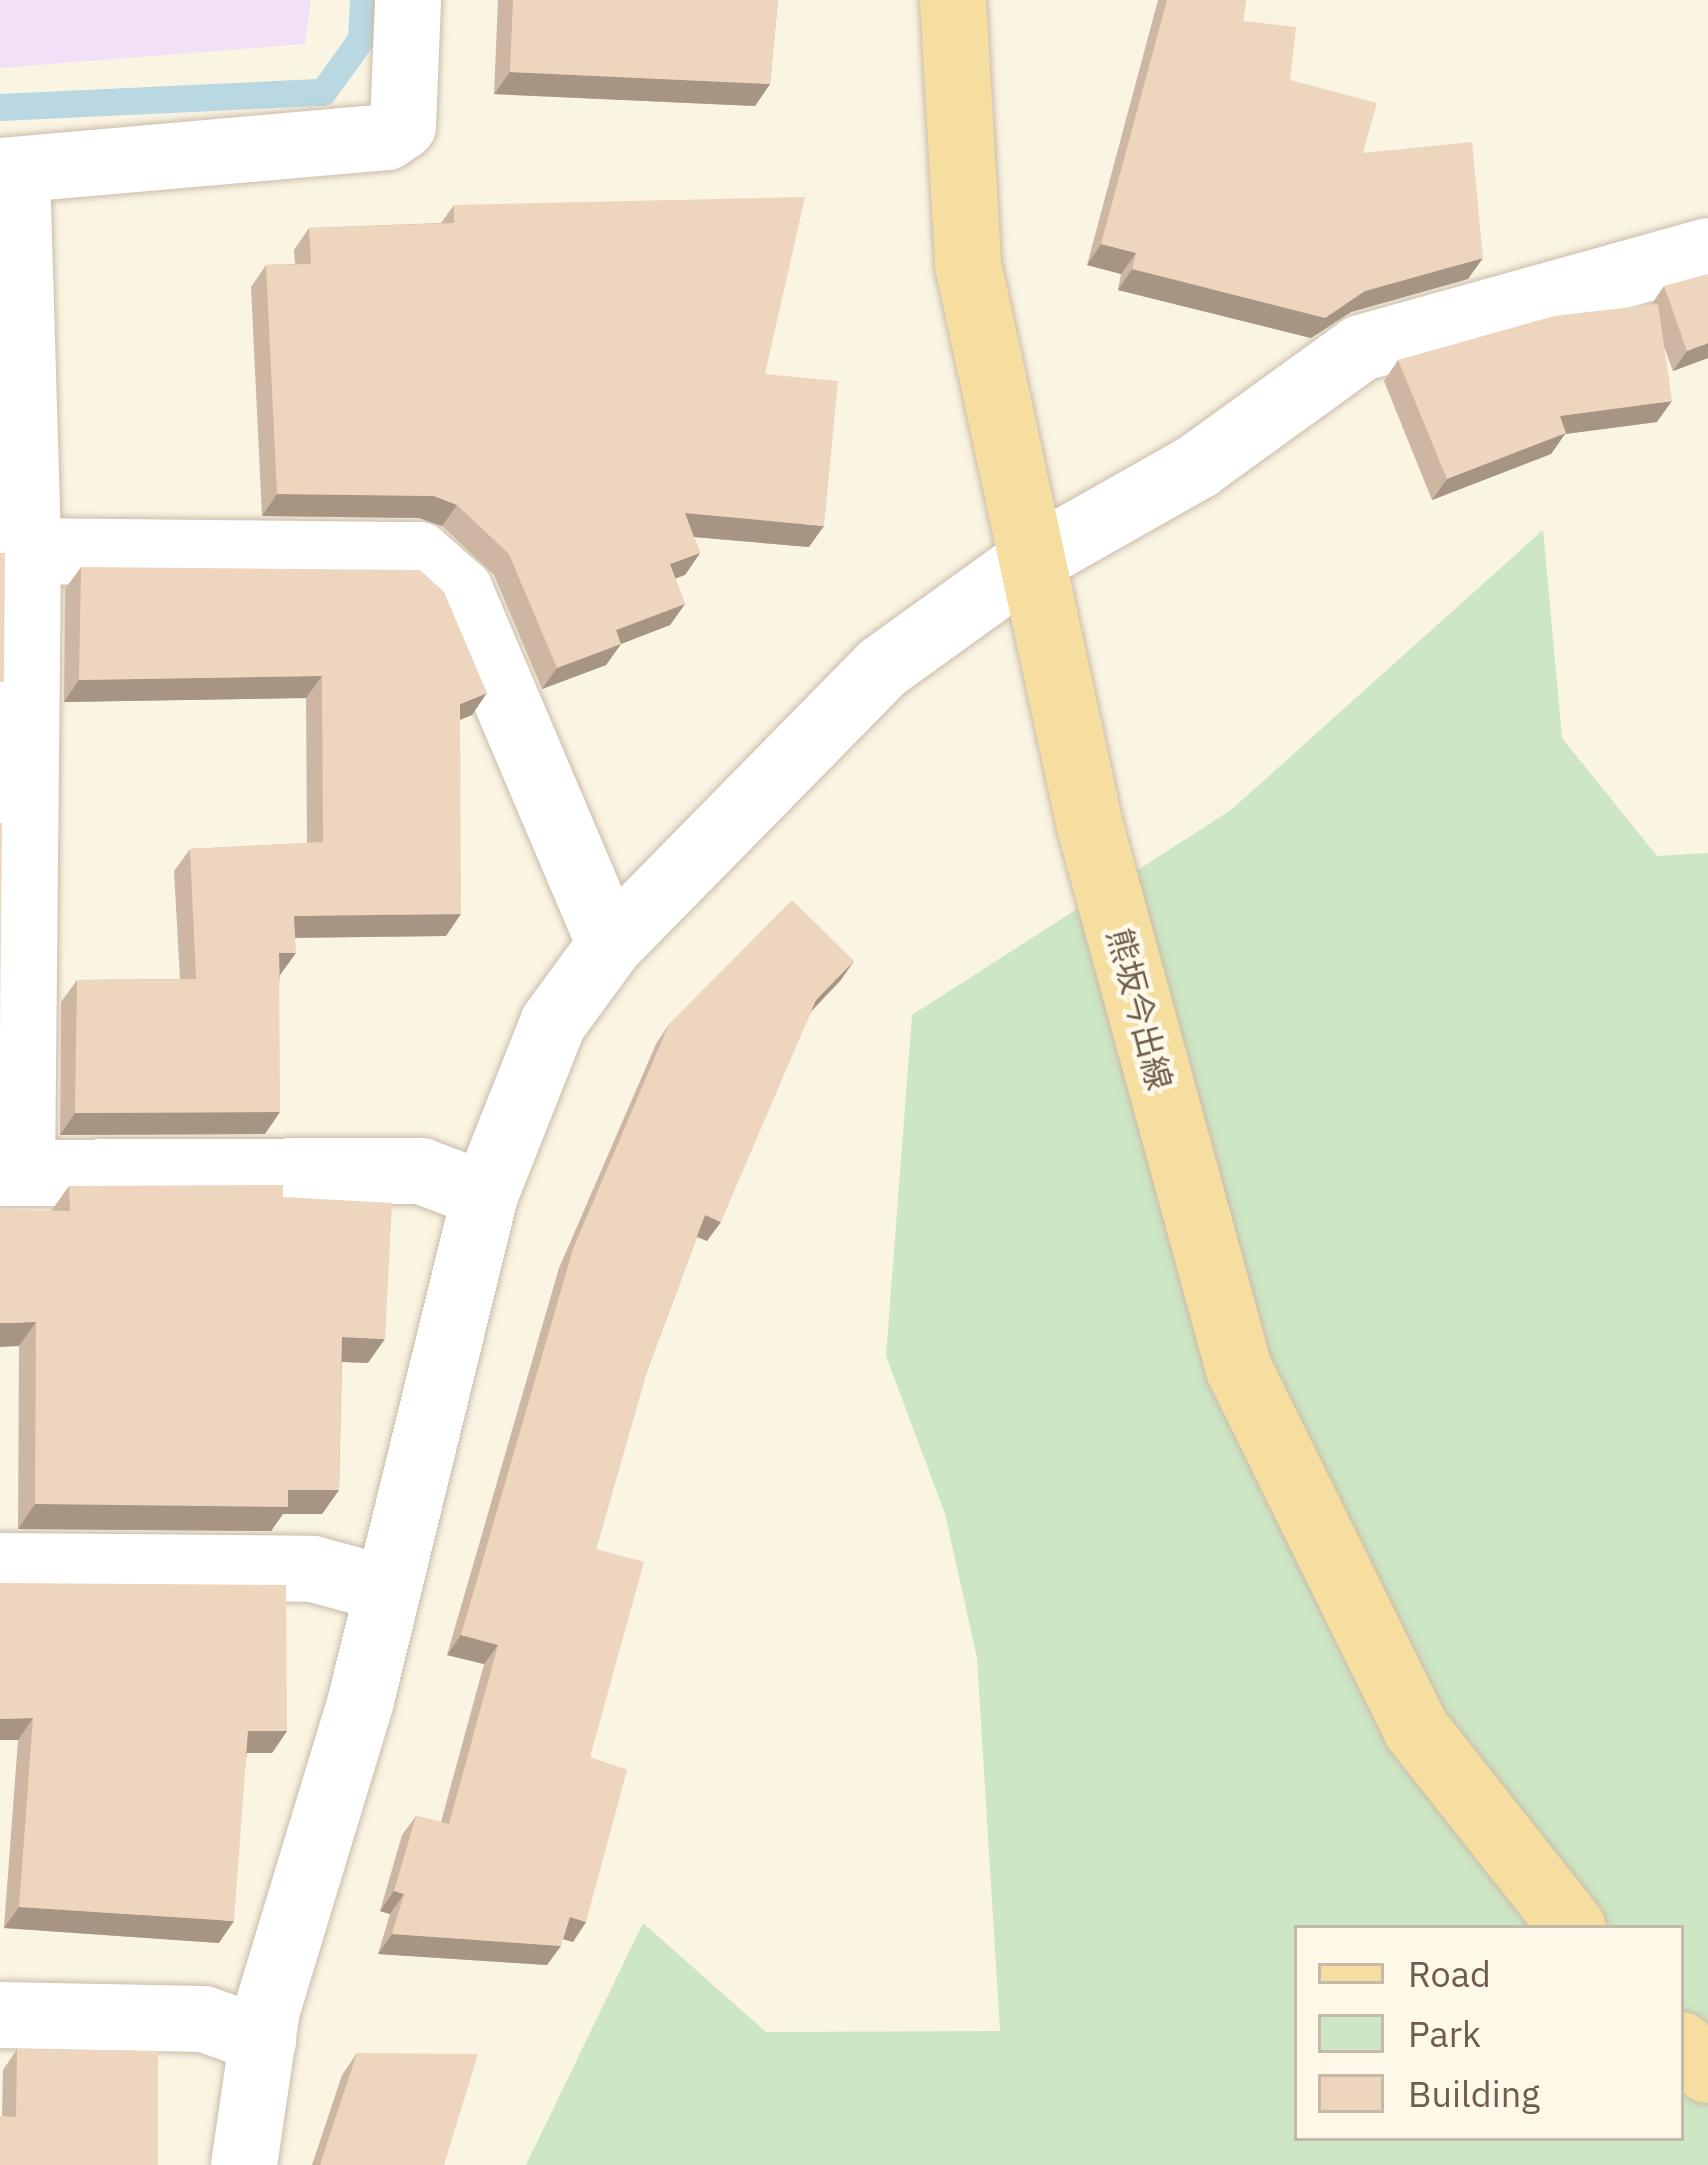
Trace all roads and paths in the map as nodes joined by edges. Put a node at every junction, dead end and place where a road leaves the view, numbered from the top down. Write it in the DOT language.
graph roads {
  1 [pos="408,0"];
  2 [pos="953,0"];
  3 [pos="9,171"];
  4 [pos="1708,250"];
  5 [pos="28,551"];
  6 [pos="1032,560"];
  7 [pos="610,945"];
  8 [pos="11,1173"];
  9 [pos="485,1195"];
  10 [pos="0,1566"];
  11 [pos="383,1588"];
  12 [pos="1571,1925"];
  13 [pos="0,2014"];
  14 [pos="263,2040"];
  15 [pos="1684,2048"];
  16 [pos="1708,2071"];
  17 [pos="244,2165"];
  1 -- 3 [label="street"];
  2 -- 6 [label="main road, 熊坂今出線"];
  3 -- 5 [label="street"];
  4 -- 6 [label="street"];
  5 -- 7 [label="street"];
  5 -- 8 [label="street"];
  6 -- 7 [label="street"];
  6 -- 12 [label="main road, 熊坂今出線"];
  7 -- 9 [label="street"];
  8 -- 9 [label="street"];
  9 -- 11 [label="street"];
  10 -- 11 [label="street"];
  11 -- 14 [label="street"];
  13 -- 14 [label="street"];
  14 -- 17 [label="street"];
  15 -- 16 [label="main road"];
}
